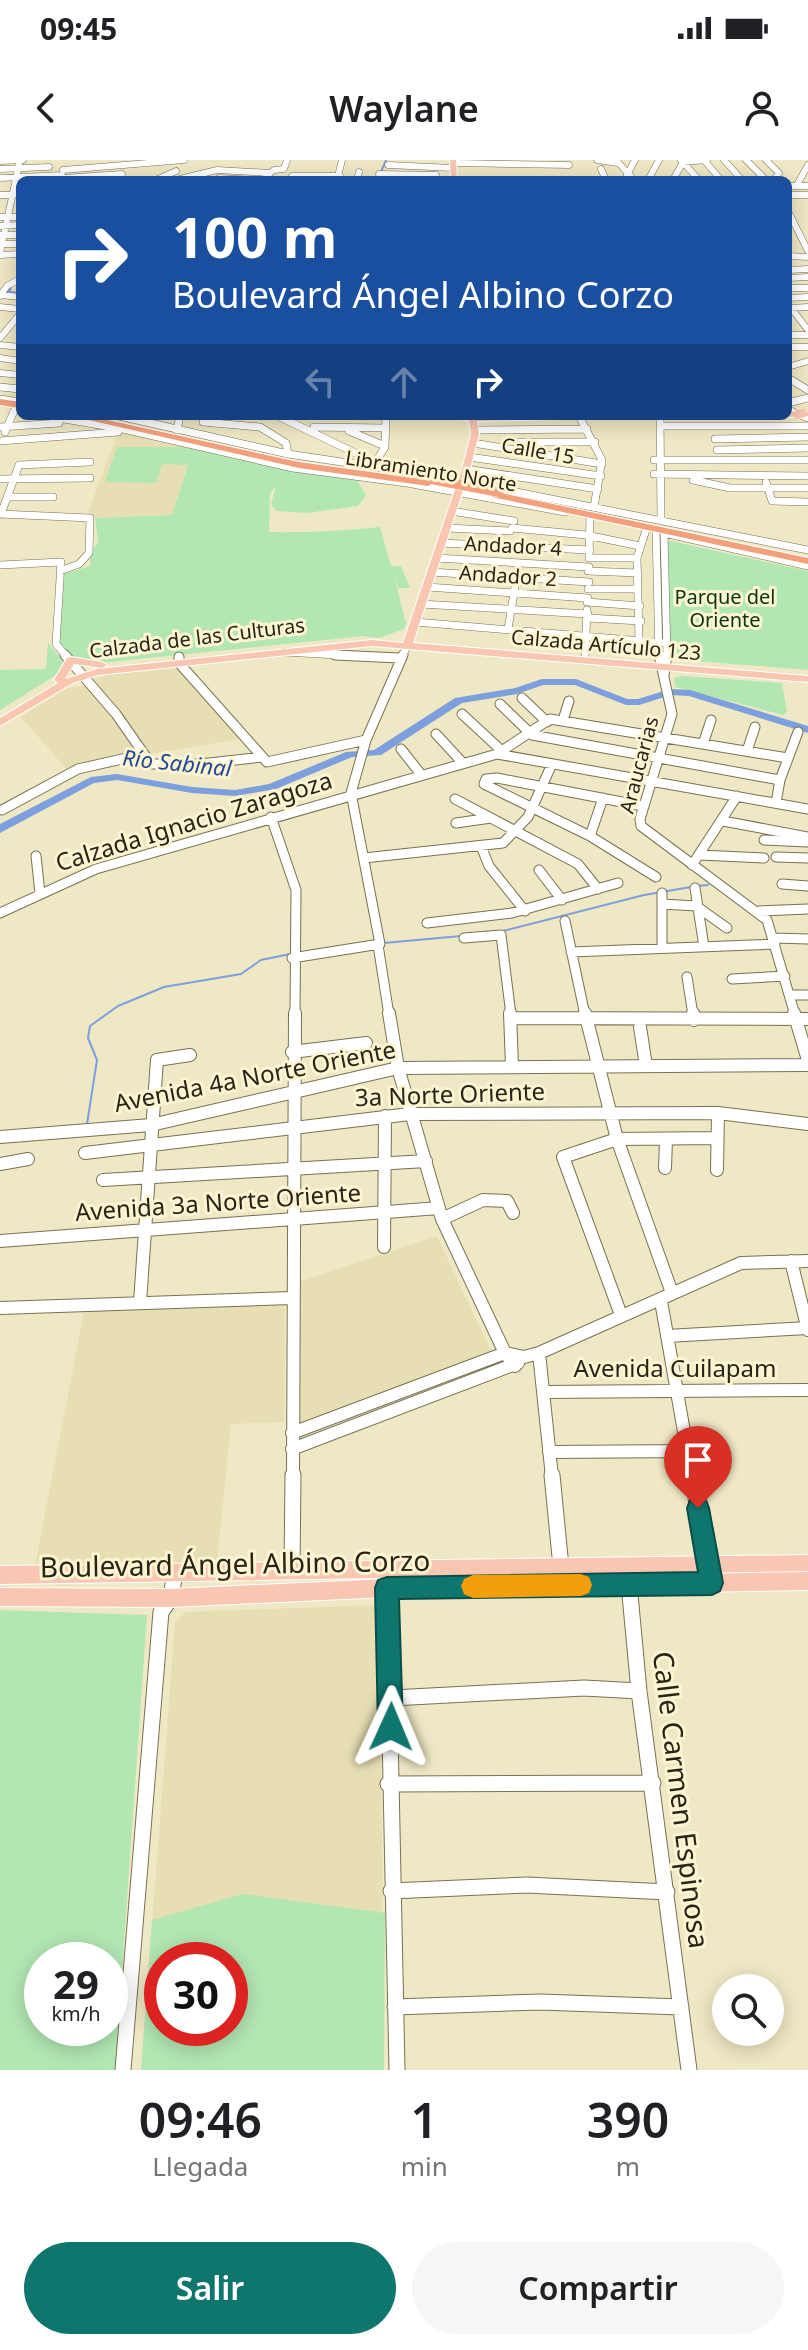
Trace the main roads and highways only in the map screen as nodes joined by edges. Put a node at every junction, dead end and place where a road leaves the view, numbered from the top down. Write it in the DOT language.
graph roads {
  1 [pos="82,420"];
  2 [pos="95,420"];
  3 [pos="469,420"];
  4 [pos="470,420"];
  5 [pos="107,422"];
  6 [pos="148,431"];
  7 [pos="181,431"];
  8 [pos="160,437"];
  9 [pos="224,444"];
  10 [pos="459,481"];
  11 [pos="431,482"];
  12 [pos="454,492"];
  13 [pos="655,526"];
  14 [pos="721,536"];
  15 [pos="742,536"];
  16 [pos="808,552"];
  17 [pos="808,564"];
  18 [pos="382,642"];
  19 [pos="404,646"];
  20 [pos="179,660"];
  21 [pos="102,665"];
  22 [pos="663,667"];
  23 [pos="82,672"];
  24 [pos="808,677"];
  25 [pos="59,680"];
  26 [pos="0,714"];
  27 [pos="0,723"];
  28 [pos="808,1563"];
  29 [pos="0,1575"];
  30 [pos="808,1581"];
  31 [pos="0,1597"];
  1 -- 5 [label="highway, Libramiento Norte"];
  2 -- 5 [label="highway"];
  2 -- 9 [label="highway, Libramiento Norte"];
  3 -- 10 [label="main road"];
  4 -- 10 [label="main road"];
  5 -- 6 [label="highway, Libramiento Norte"];
  6 -- 8 [label="highway"];
  6 -- 11 [label="highway, Libramiento Norte"];
  7 -- 9 [label="highway"];
  9 -- 11 [label="highway, Libramiento Norte"];
  10 -- 12 [label="main road"];
  11 -- 13 [label="highway, bridge"];
  12 -- 19 [label="main road"];
  12 -- 19 [label="main road"];
  13 -- 14 [label="highway"];
  13 -- 17 [label="highway"];
  14 -- 15 [label="highway"];
  14 -- 16 [label="highway"];
  18 -- 19 [label="main road, Calzada de las Culturas"];
  18 -- 20 [label="main road, Calzada de las Culturas"];
  18 -- 20 [label="main road, Calzada de las Culturas"];
  19 -- 22 [label="main road, Calzada Artículo 123"];
  19 -- 22 [label="main road, Calzada Artículo 123"];
  20 -- 21 [label="main road, Calzada de las Culturas"];
  20 -- 23 [label="main road, Calzada de las Culturas"];
  21 -- 23 [label="main road, Calzada de las Culturas"];
  21 -- 25 [label="main road"];
  22 -- 24 [label="main road, Calzada Artículo 123"];
  23 -- 25 [label="main road, Calzada de las Culturas"];
  23 -- 27 [label="main road, Calzada de las Culturas"];
  25 -- 26 [label="main road, Calzada de las Culturas"];
  28 -- 29 [label="main road, Boulevard Ángel Albino Corzo"];
  30 -- 31 [label="main road, Boulevard Ángel Albino Corzo"];
}
